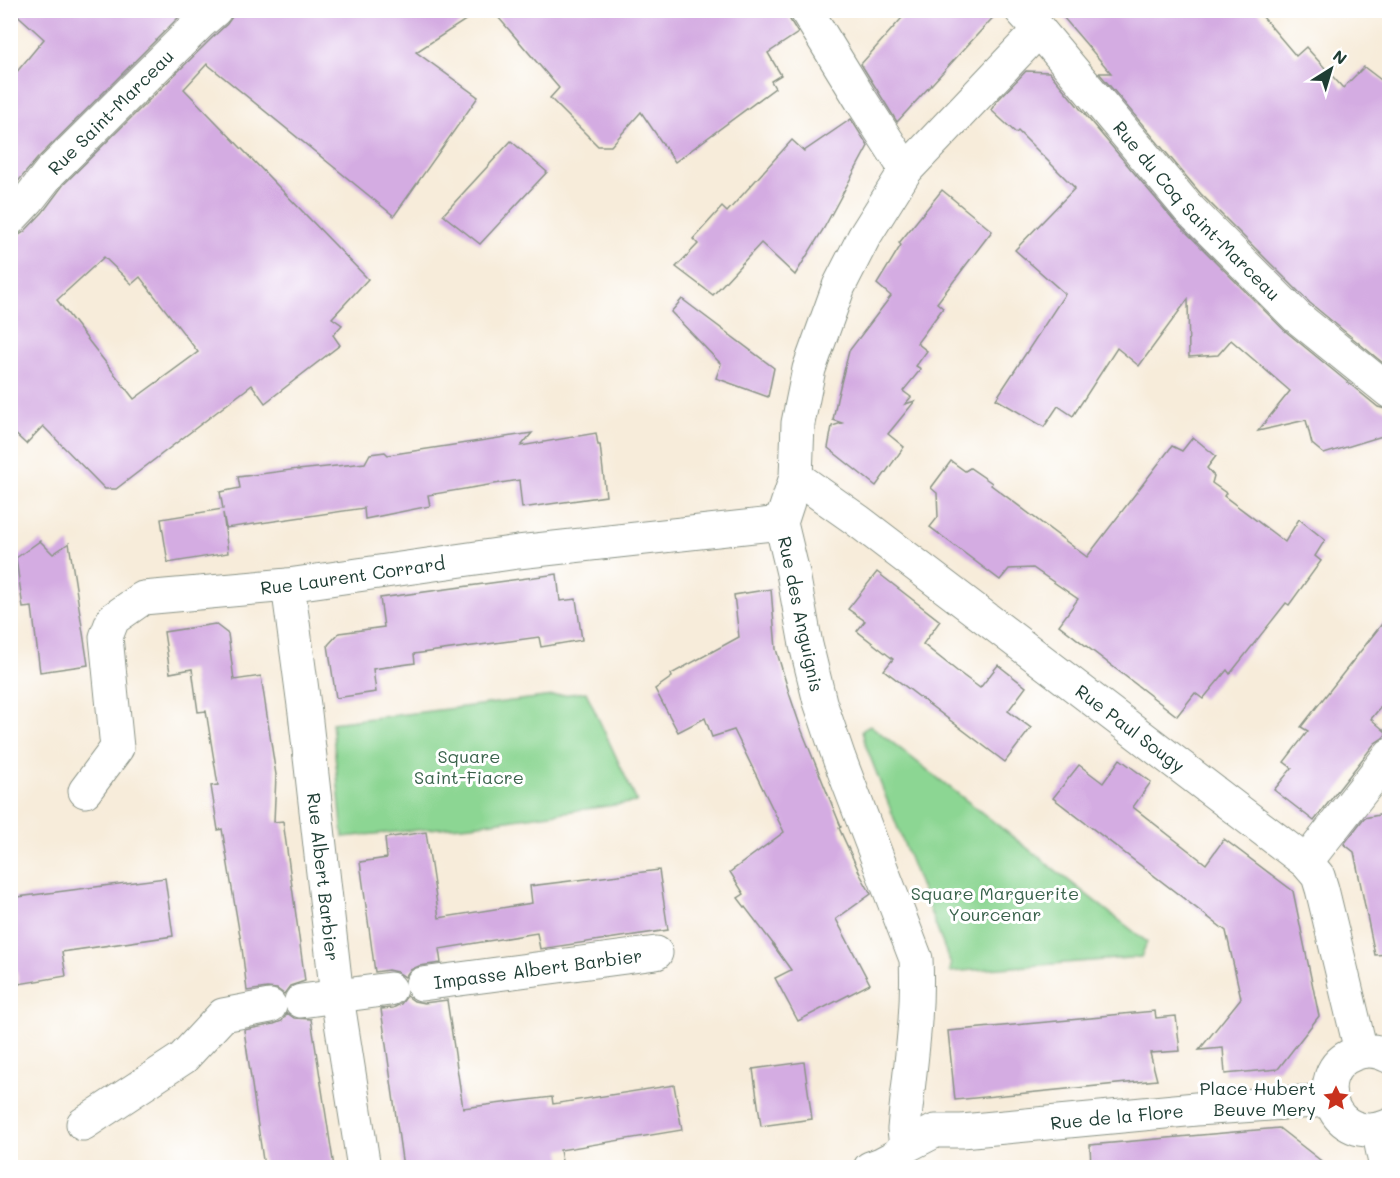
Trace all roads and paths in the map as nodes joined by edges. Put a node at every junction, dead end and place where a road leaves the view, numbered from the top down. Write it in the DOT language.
graph roads {
  1 [pos="215,10"];
  2 [pos="806,10"];
  3 [pos="1030,20"];
  4 [pos="906,170"];
  5 [pos="10,219"];
  6 [pos="1389,392"];
  7 [pos="796,477"];
  8 [pos="781,523"];
  9 [pos="288,585"];
  10 [pos="1389,755"];
  11 [pos="85,791"];
  12 [pos="1306,862"];
  13 [pos="656,953"];
  14 [pos="422,984"];
  15 [pos="390,989"];
  16 [pos="337,997"];
  17 [pos="1375,1054"];
  18 [pos="1330,1100"];
  19 [pos="83,1124"];
  20 [pos="1384,1127"];
  21 [pos="892,1159"];
  22 [pos="364,1167"];
  23 [pos="1386,1167"];
  1 -- 5 [label="street, Rue Saint-Marceau"];
  2 -- 4 [label="street"];
  3 -- 4 [label="street, Rue des Anguignis"];
  3 -- 6 [label="street, Rue du Coq Saint-Marceau"];
  4 -- 7 [label="street, Rue des Anguignis"];
  7 -- 8 [label="street, Rue des Anguignis"];
  7 -- 12 [label="street, Rue Paul Sougy"];
  8 -- 9 [label="street, Rue Laurent Corrard"];
  8 -- 21 [label="street, Rue des Anguignis"];
  9 -- 11 [label="street, Rue Laurent Corrard"];
  9 -- 16 [label="street, Rue Albert Barbier"];
  10 -- 12 [label="street"];
  12 -- 17 [label="street, Rue Paul Sougy"];
  13 -- 14 [label="street, Impasse Albert Barbier"];
  15 -- 16 [label="street"];
  16 -- 19 [label="street"];
  16 -- 22 [label="street, Rue Albert Barbier"];
  17 -- 18 [label="street"];
  18 -- 20 [label="street"];
  18 -- 21 [label="street, Rue de la Flore"];
  20 -- 23 [label="street"];
}
